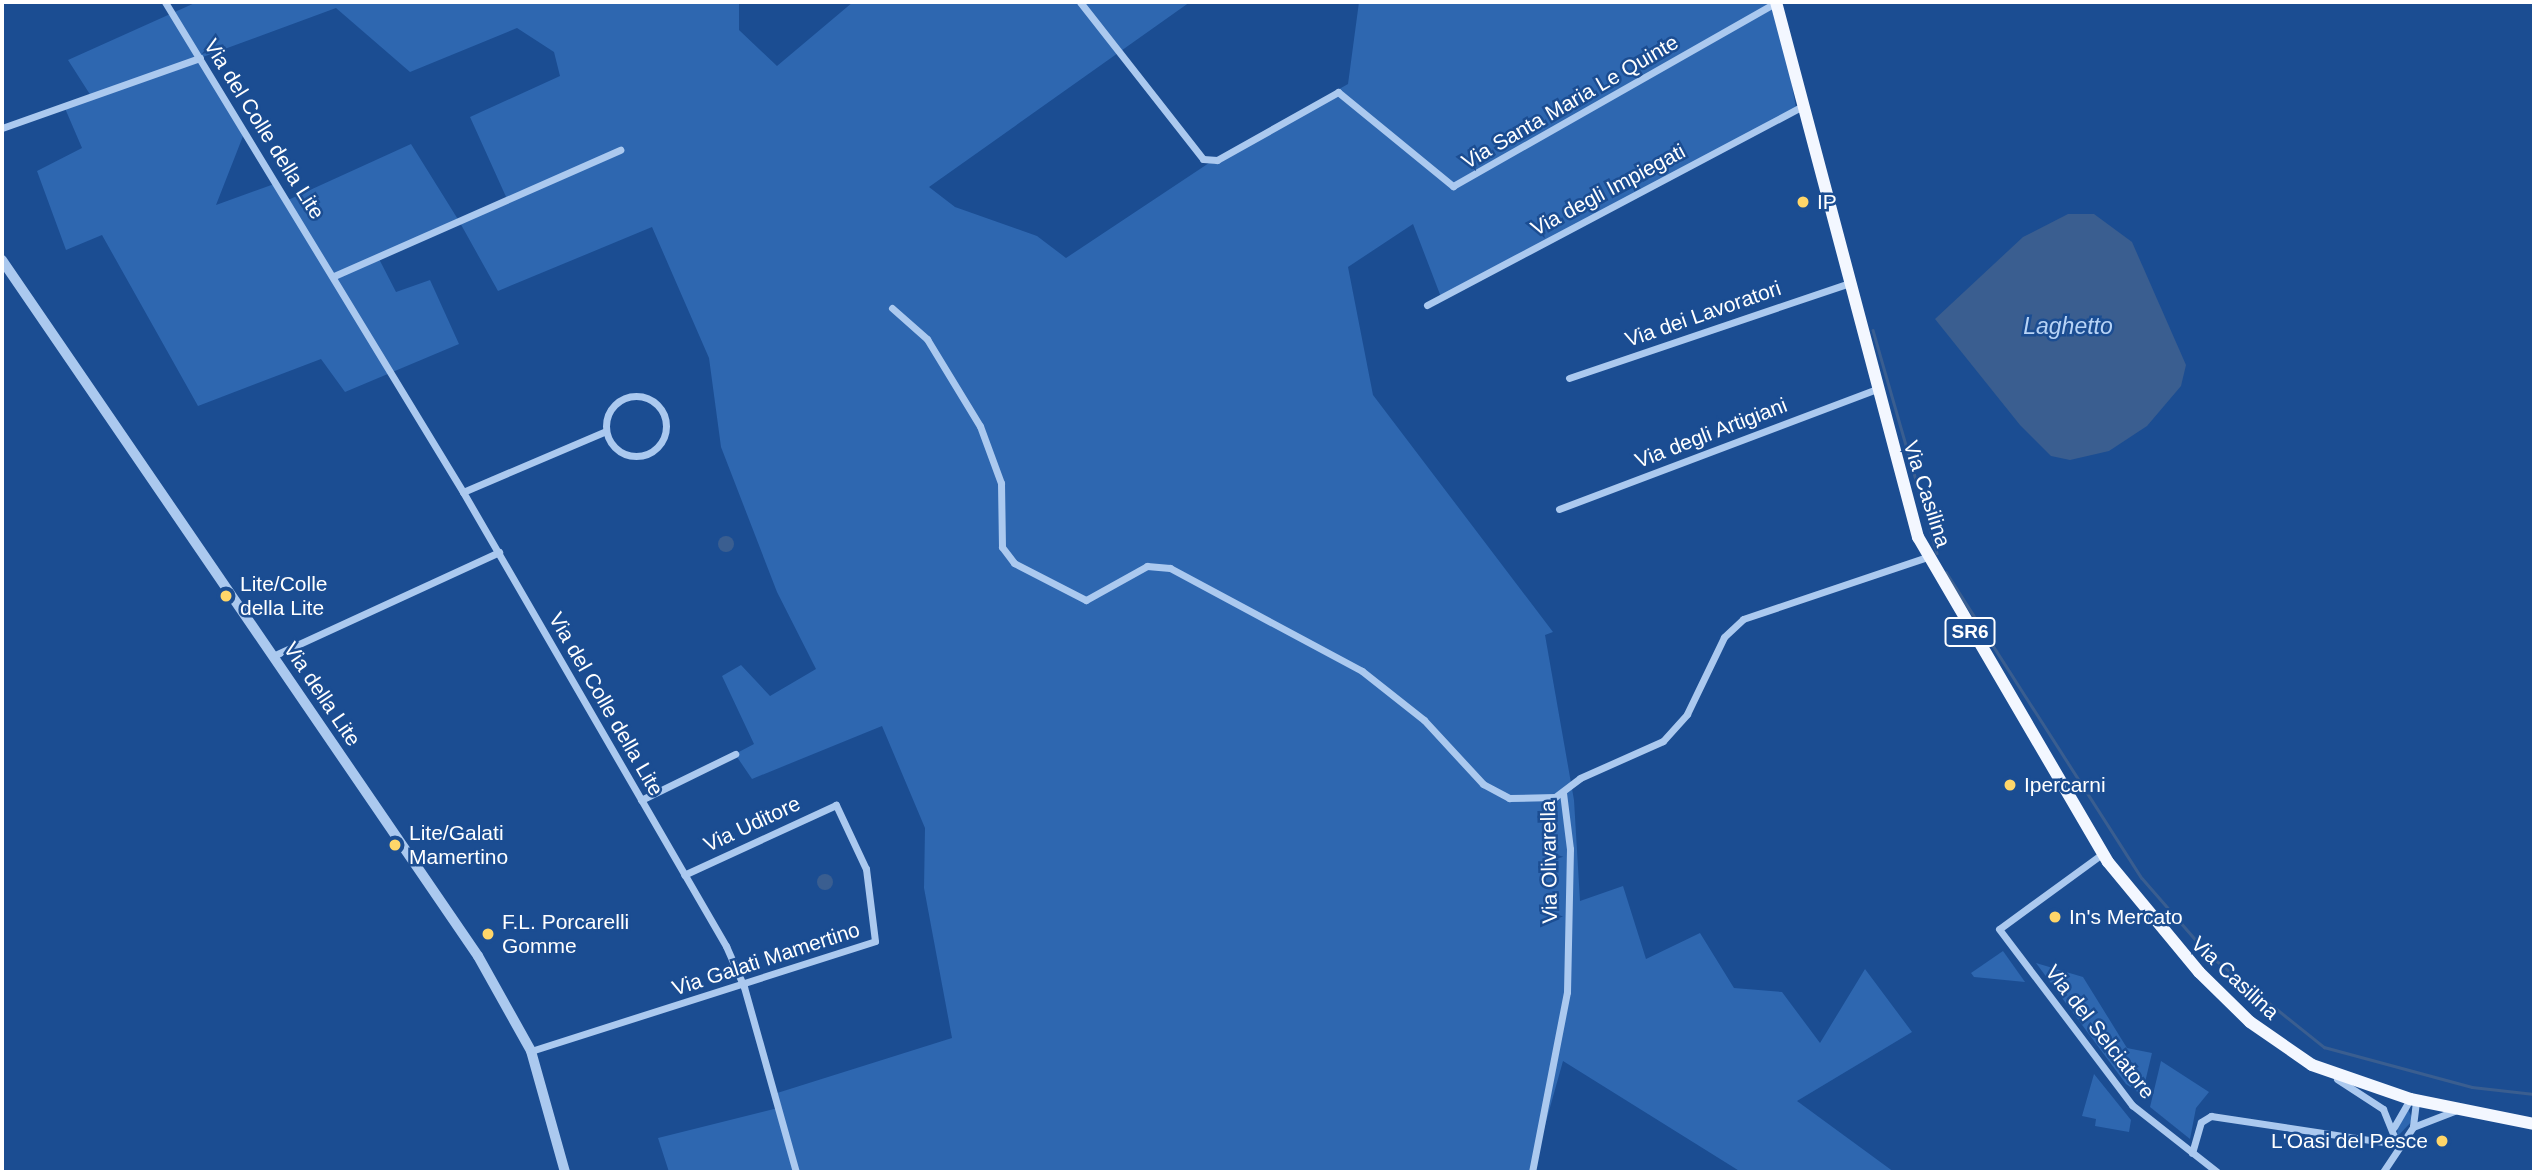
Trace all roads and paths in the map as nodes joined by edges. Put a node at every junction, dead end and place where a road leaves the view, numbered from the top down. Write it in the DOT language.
graph roads {
  1 [pos="165,2"];
  2 [pos="1080,2"];
  3 [pos="1777,2"];
  4 [pos="200,58"];
  5 [pos="1804,106"];
  6 [pos="2,128"];
  7 [pos="620,150"];
  8 [pos="2,260"];
  9 [pos="334,276"];
  10 [pos="1849,283"];
  11 [pos="1427,304"];
  12 [pos="892,308"];
  13 [pos="1569,377"];
  14 [pos="1876,389"];
  15 [pos="606,431"];
  16 [pos="463,492"];
  17 [pos="1559,509"];
  18 [pos="499,552"];
  19 [pos="1927,557"];
  20 [pos="272,656"];
  21 [pos="735,754"];
  22 [pos="1563,793"];
  23 [pos="642,800"];
  24 [pos="836,805"];
  25 [pos="2102,854"];
  26 [pos="684,875"];
  27 [pos="744,987"];
  28 [pos="531,1051"];
  29 [pos="2322,1070"];
  30 [pos="2413,1100"];
  31 [pos="2458,1110"];
  32 [pos="2534,1124"];
  33 [pos="2394,1127"];
  34 [pos="2413,1127"];
  35 [pos="2397,1144"];
  36 [pos="2192,1153"];
  37 [pos="1533,1171"];
  38 [pos="565,1172"];
  39 [pos="796,1172"];
  40 [pos="2217,1172"];
  41 [pos="2384,1172"];
  1 -- 4 [label="street, Via del Colle della Lite"];
  2 -- 3 [label="street, Via Santa Maria Le Quinte"];
  3 -- 5 [label="main road, Via Casilina / SR6"];
  4 -- 6 [label="street"];
  4 -- 9 [label="street, Via del Colle della Lite"];
  5 -- 10 [label="main road, Via Casilina / SR6"];
  5 -- 11 [label="street, Via degli Impiegati"];
  7 -- 9 [label="street"];
  8 -- 20 [label="street, Via della Lite"];
  9 -- 16 [label="street, Via del Colle della Lite"];
  10 -- 13 [label="street, Via dei Lavoratori"];
  10 -- 14 [label="main road, Via Casilina / SR6"];
  12 -- 22 [label="street"];
  14 -- 17 [label="street, Via degli Artigiani"];
  14 -- 19 [label="main road, Via Casilina / SR6"];
  15 -- 15 [label="street"];
  15 -- 16 [label="street"];
  16 -- 18 [label="street, Via del Colle della Lite"];
  18 -- 20 [label="street"];
  18 -- 23 [label="street, Via del Colle della Lite"];
  19 -- 22 [label="street, Via Olivarella"];
  19 -- 25 [label="main road, Via Casilina / SR6"];
  20 -- 28 [label="street, Via della Lite"];
  21 -- 23 [label="street"];
  22 -- 37 [label="street, Via Olivarella"];
  23 -- 26 [label="street, Via del Colle della Lite"];
  24 -- 26 [label="street, Via Uditore"];
  24 -- 27 [label="street, Via Galati Mamertino"];
  25 -- 29 [label="main road, Via Casilina / SR6"];
  25 -- 36 [label="street, Via del Selciatore"];
  26 -- 27 [label="street, Via del Colle della Lite"];
  27 -- 28 [label="street, Via Galati Mamertino"];
  27 -- 39 [label="street, Via del Colle della Lite"];
  28 -- 38 [label="street, Via della Lite"];
  29 -- 30 [label="main road, Via Casilina / SR6"];
  29 -- 33 [label="street"];
  30 -- 31 [label="main road, Via Casilina / SR6"];
  30 -- 33 [label="street"];
  30 -- 34 [label="street"];
  31 -- 32 [label="main road, Via Casilina / SR6"];
  31 -- 34 [label="street"];
  33 -- 35 [label="street"];
  34 -- 35 [label="street"];
  35 -- 36 [label="street"];
  35 -- 41 [label="street"];
  36 -- 40 [label="street, Via del Selciatore"];
}
